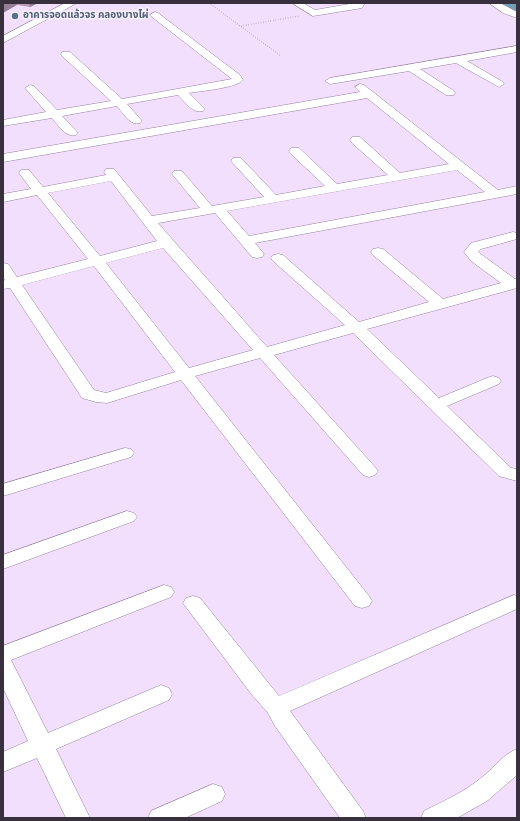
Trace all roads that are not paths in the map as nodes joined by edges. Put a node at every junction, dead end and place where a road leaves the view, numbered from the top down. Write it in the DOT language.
graph roads {
  1 [pos="72,3"];
  2 [pos="296,3"];
  3 [pos="360,3"];
  4 [pos="494,3"];
  5 [pos="155,15"];
  6 [pos="517,15"];
  7 [pos="3,40"];
  8 [pos="517,49"];
  9 [pos="503,51"];
  10 [pos="66,54"];
  11 [pos="457,59"];
  12 [pos="517,59"];
  13 [pos="410,67"];
  14 [pos="347,78"];
  15 [pos="330,81"];
  16 [pos="498,84"];
  17 [pos="30,88"];
  18 [pos="181,92"];
  19 [pos="450,92"];
  20 [pos="369,94"];
  21 [pos="119,102"];
  22 [pos="199,109"];
  23 [pos="56,114"];
  24 [pos="136,120"];
  25 [pos="3,123"];
  26 [pos="72,133"];
  27 [pos="356,140"];
  28 [pos="295,151"];
  29 [pos="3,158"];
  30 [pos="237,161"];
  31 [pos="460,166"];
  32 [pos="25,173"];
  33 [pos="178,174"];
  34 [pos="398,177"];
  35 [pos="334,188"];
  36 [pos="517,190"];
  37 [pos="40,191"];
  38 [pos="495,194"];
  39 [pos="3,198"];
  40 [pos="273,199"];
  41 [pos="213,210"];
  42 [pos="149,221"];
  43 [pos="513,236"];
  44 [pos="246,241"];
  45 [pos="166,243"];
  46 [pos="378,252"];
  47 [pos="257,254"];
  48 [pos="278,258"];
  49 [pos="97,261"];
  50 [pos="3,267"];
  51 [pos="8,284"];
  52 [pos="514,284"];
  53 [pos="440,304"];
  54 [pos="356,327"];
  55 [pos="266,353"];
  56 [pos="186,374"];
  57 [pos="493,381"];
  58 [pos="436,405"];
  59 [pos="125,454"];
  60 [pos="370,471"];
  61 [pos="517,475"];
  62 [pos="3,490"];
  63 [pos="128,517"];
  64 [pos="3,562"];
  65 [pos="164,592"];
  66 [pos="362,601"];
  67 [pos="514,602"];
  68 [pos="194,603"];
  69 [pos="3,655"];
  70 [pos="3,665"];
  71 [pos="161,694"];
  72 [pos="276,707"];
  73 [pos="42,745"];
  74 [pos="517,759"];
  75 [pos="3,762"];
  76 [pos="213,794"];
  77 [pos="78,818"];
  78 [pos="160,818"];
  79 [pos="354,818"];
  80 [pos="433,818"];
  1 -- 7 [label="street"];
  2 -- 3 [label="street"];
  4 -- 6 [label="street"];
  5 -- 18 [label="street"];
  8 -- 9 [label="street"];
  9 -- 11 [label="street"];
  9 -- 12 [label="street"];
  10 -- 21 [label="street"];
  11 -- 13 [label="street"];
  11 -- 16 [label="street"];
  13 -- 14 [label="street"];
  13 -- 19 [label="street"];
  14 -- 15 [label="street"];
  14 -- 20 [label="street"];
  17 -- 23 [label="street"];
  18 -- 21 [label="street"];
  18 -- 22 [label="street"];
  20 -- 29 [label="street"];
  20 -- 31 [label="street"];
  21 -- 23 [label="street"];
  21 -- 24 [label="street"];
  23 -- 25 [label="street"];
  23 -- 26 [label="street"];
  27 -- 34 [label="street"];
  28 -- 35 [label="street"];
  30 -- 40 [label="street"];
  31 -- 34 [label="street"];
  31 -- 38 [label="street"];
  32 -- 37 [label="street"];
  33 -- 41 [label="street"];
  34 -- 35 [label="street"];
  35 -- 40 [label="street"];
  36 -- 38 [label="street"];
  37 -- 39 [label="street"];
  37 -- 42 [label="street"];
  37 -- 49 [label="street"];
  38 -- 44 [label="street"];
  40 -- 41 [label="street"];
  41 -- 42 [label="street"];
  41 -- 44 [label="street"];
  42 -- 45 [label="street"];
  43 -- 52 [label="street"];
  44 -- 47 [label="street"];
  45 -- 49 [label="street"];
  45 -- 55 [label="street"];
  46 -- 53 [label="street"];
  48 -- 54 [label="street"];
  49 -- 51 [label="street"];
  49 -- 56 [label="street"];
  50 -- 51 [label="street"];
  51 -- 56 [label="street"];
  52 -- 53 [label="street"];
  53 -- 54 [label="street"];
  54 -- 55 [label="street"];
  54 -- 58 [label="street"];
  55 -- 56 [label="street"];
  55 -- 60 [label="street"];
  56 -- 66 [label="street"];
  57 -- 58 [label="street"];
  58 -- 61 [label="street"];
  59 -- 62 [label="street"];
  63 -- 64 [label="street"];
  65 -- 69 [label="street"];
  67 -- 72 [label="street"];
  68 -- 72 [label="street"];
  70 -- 73 [label="street"];
  71 -- 73 [label="street"];
  72 -- 79 [label="street"];
  73 -- 75 [label="street"];
  73 -- 77 [label="street"];
  74 -- 80 [label="street"];
  76 -- 78 [label="street"];
}
